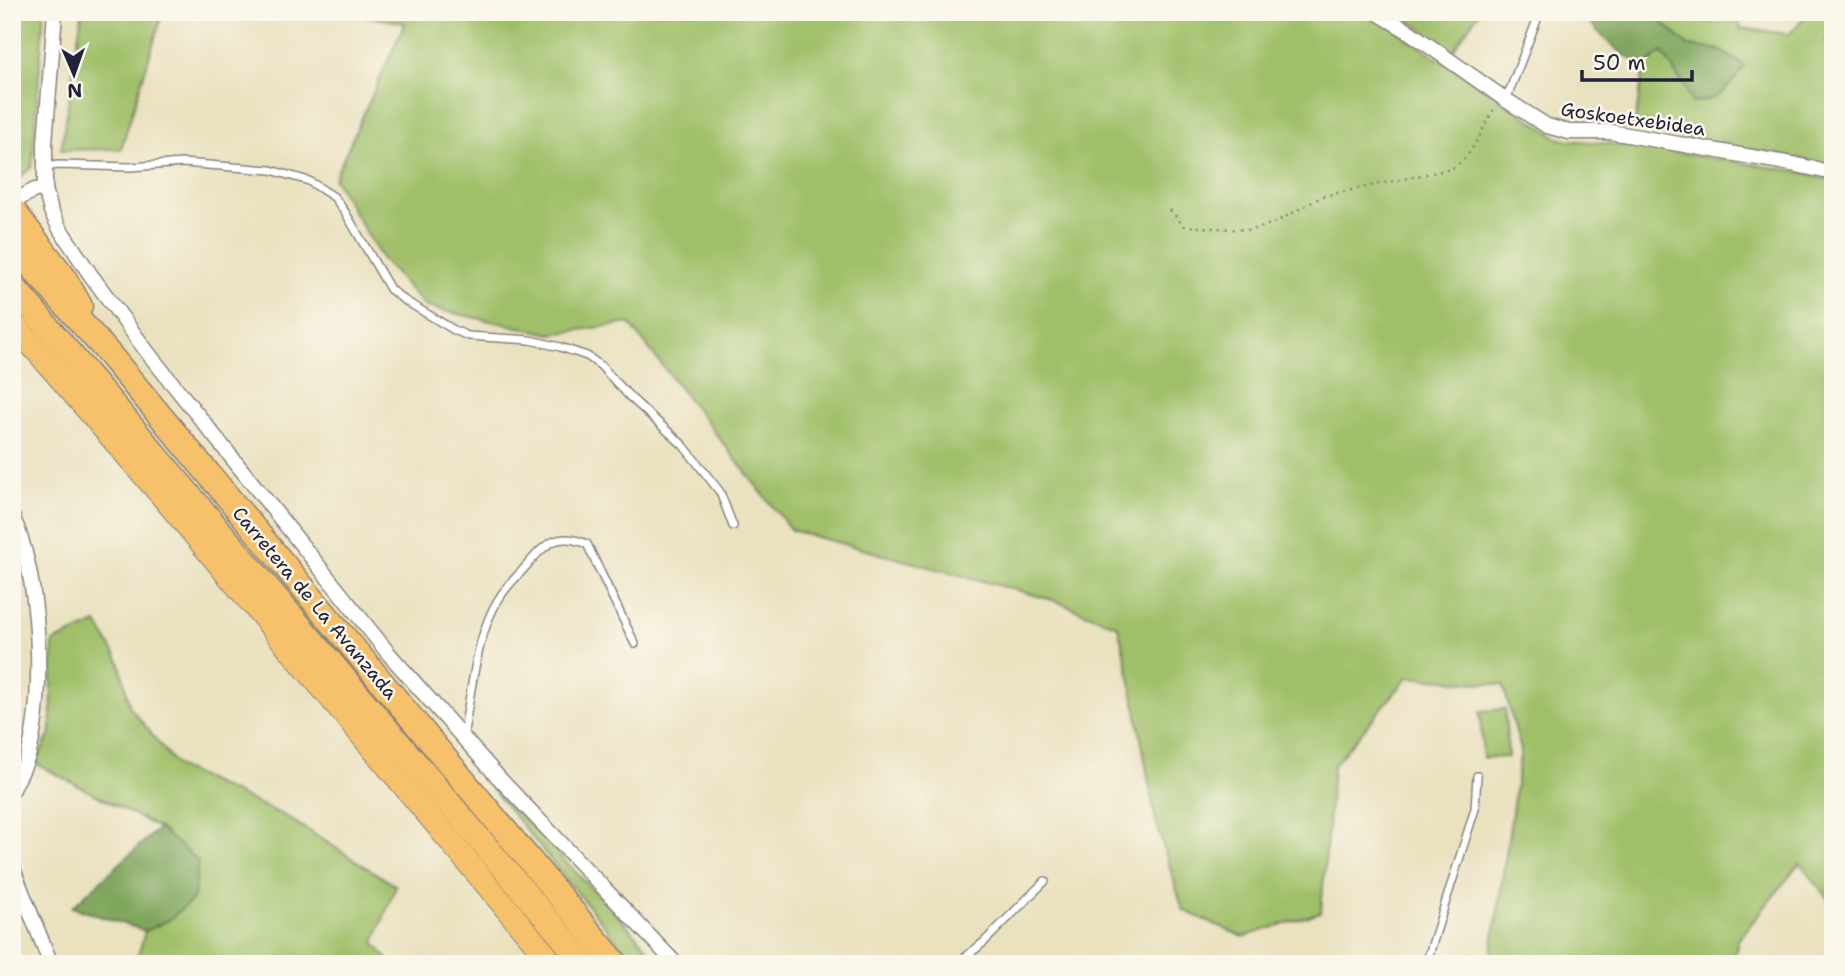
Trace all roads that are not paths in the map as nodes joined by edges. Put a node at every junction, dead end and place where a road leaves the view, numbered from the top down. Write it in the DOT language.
graph roads {
  1 [pos="55,12"];
  2 [pos="1376,12"];
  3 [pos="1541,12"];
  4 [pos="1504,99"];
  5 [pos="44,167"];
  6 [pos="1833,173"];
  7 [pos="45,190"];
  8 [pos="14,203"];
  9 [pos="12,245"];
  10 [pos="12,285"];
  11 [pos="12,323"];
  12 [pos="103,347"];
  13 [pos="12,516"];
  14 [pos="733,526"];
  15 [pos="635,644"];
  16 [pos="463,738"];
  17 [pos="1477,776"];
  18 [pos="12,791"];
  19 [pos="12,867"];
  20 [pos="1045,881"];
  21 [pos="548,959"];
  22 [pos="606,961"];
  23 [pos="51,964"];
  24 [pos="676,964"];
  25 [pos="957,964"];
  26 [pos="1426,964"];
  1 -- 5 [label="street"];
  2 -- 4 [label="street, Goskoetxebidea"];
  3 -- 4 [label="lane"];
  4 -- 6 [label="street, Goskoetxebidea"];
  5 -- 7 [label="street"];
  5 -- 14 [label="lane"];
  7 -- 8 [label="street"];
  7 -- 16 [label="street"];
  8 -- 12 [label="highway"];
  9 -- 12 [label="highway, Carretera de La Avanzada"];
  10 -- 22 [label="highway, Carretera de La Avanzada"];
  11 -- 21 [label="main road"];
  12 -- 22 [label="highway, Carretera de La Avanzada"];
  13 -- 18 [label="street"];
  15 -- 16 [label="lane"];
  16 -- 24 [label="street"];
  17 -- 26 [label="lane"];
  19 -- 23 [label="street"];
  20 -- 25 [label="lane"];
}
